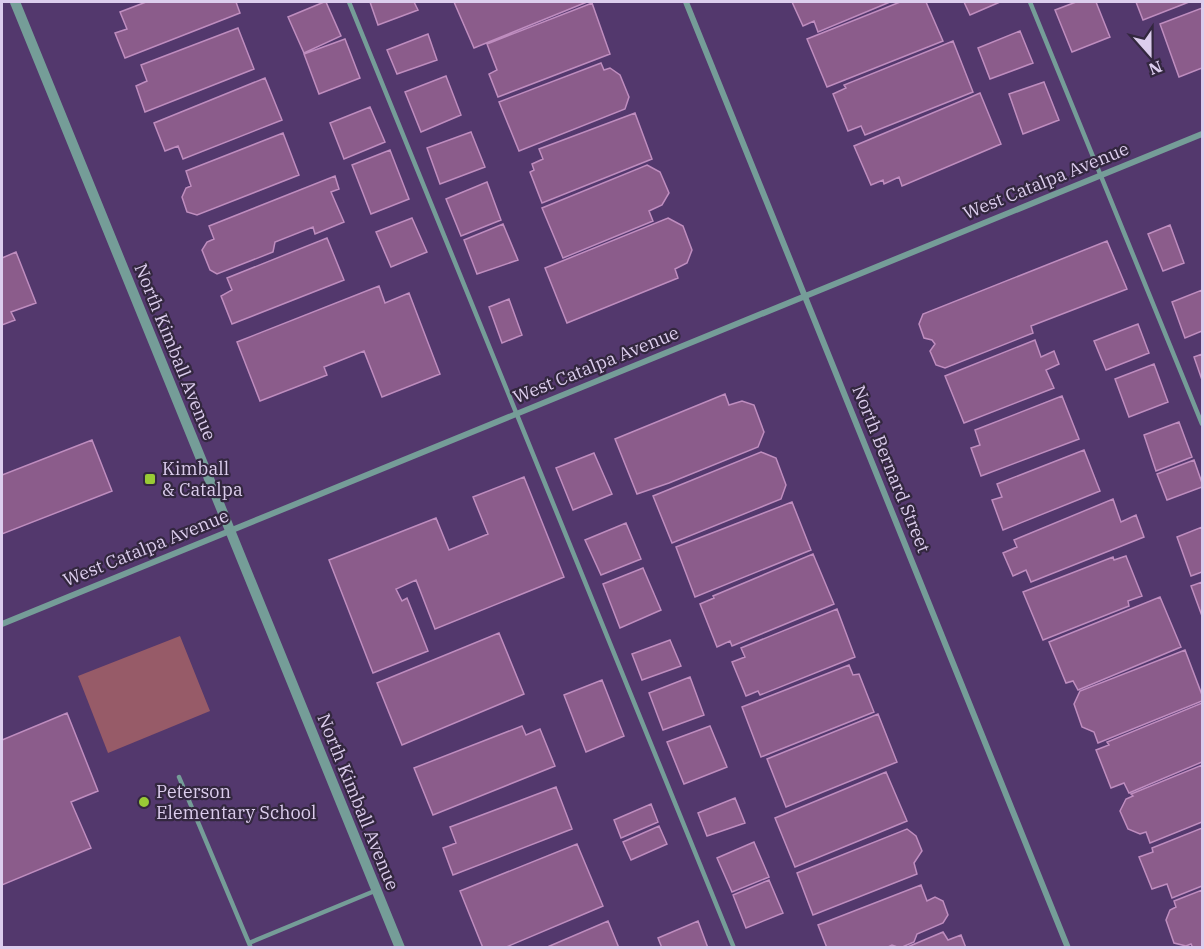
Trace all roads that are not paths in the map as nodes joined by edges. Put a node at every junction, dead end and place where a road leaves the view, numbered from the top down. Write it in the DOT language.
graph roads {
  1 [pos="15,2"];
  2 [pos="348,2"];
  3 [pos="686,2"];
  4 [pos="1030,2"];
  5 [pos="1203,134"];
  6 [pos="1101,175"];
  7 [pos="805,295"];
  8 [pos="516,414"];
  9 [pos="1203,424"];
  10 [pos="230,530"];
  11 [pos="2,624"];
  12 [pos="179,777"];
  13 [pos="377,890"];
  14 [pos="250,945"];
  15 [pos="400,948"];
  16 [pos="734,948"];
  17 [pos="1068,948"];
  1 -- 10 [label="street, North Kimball Avenue"];
  2 -- 8 [label="lane"];
  3 -- 7 [label="street, North Bernard Street"];
  4 -- 6 [label="lane"];
  5 -- 6 [label="street, West Catalpa Avenue"];
  6 -- 7 [label="street, West Catalpa Avenue"];
  6 -- 9 [label="lane"];
  7 -- 8 [label="street, West Catalpa Avenue"];
  7 -- 17 [label="street, North Bernard Street"];
  8 -- 10 [label="street, West Catalpa Avenue"];
  8 -- 16 [label="lane"];
  10 -- 11 [label="street, West Catalpa Avenue"];
  10 -- 13 [label="street, North Kimball Avenue"];
  12 -- 14 [label="lane"];
  13 -- 14 [label="lane"];
  13 -- 15 [label="street, North Kimball Avenue"];
}
